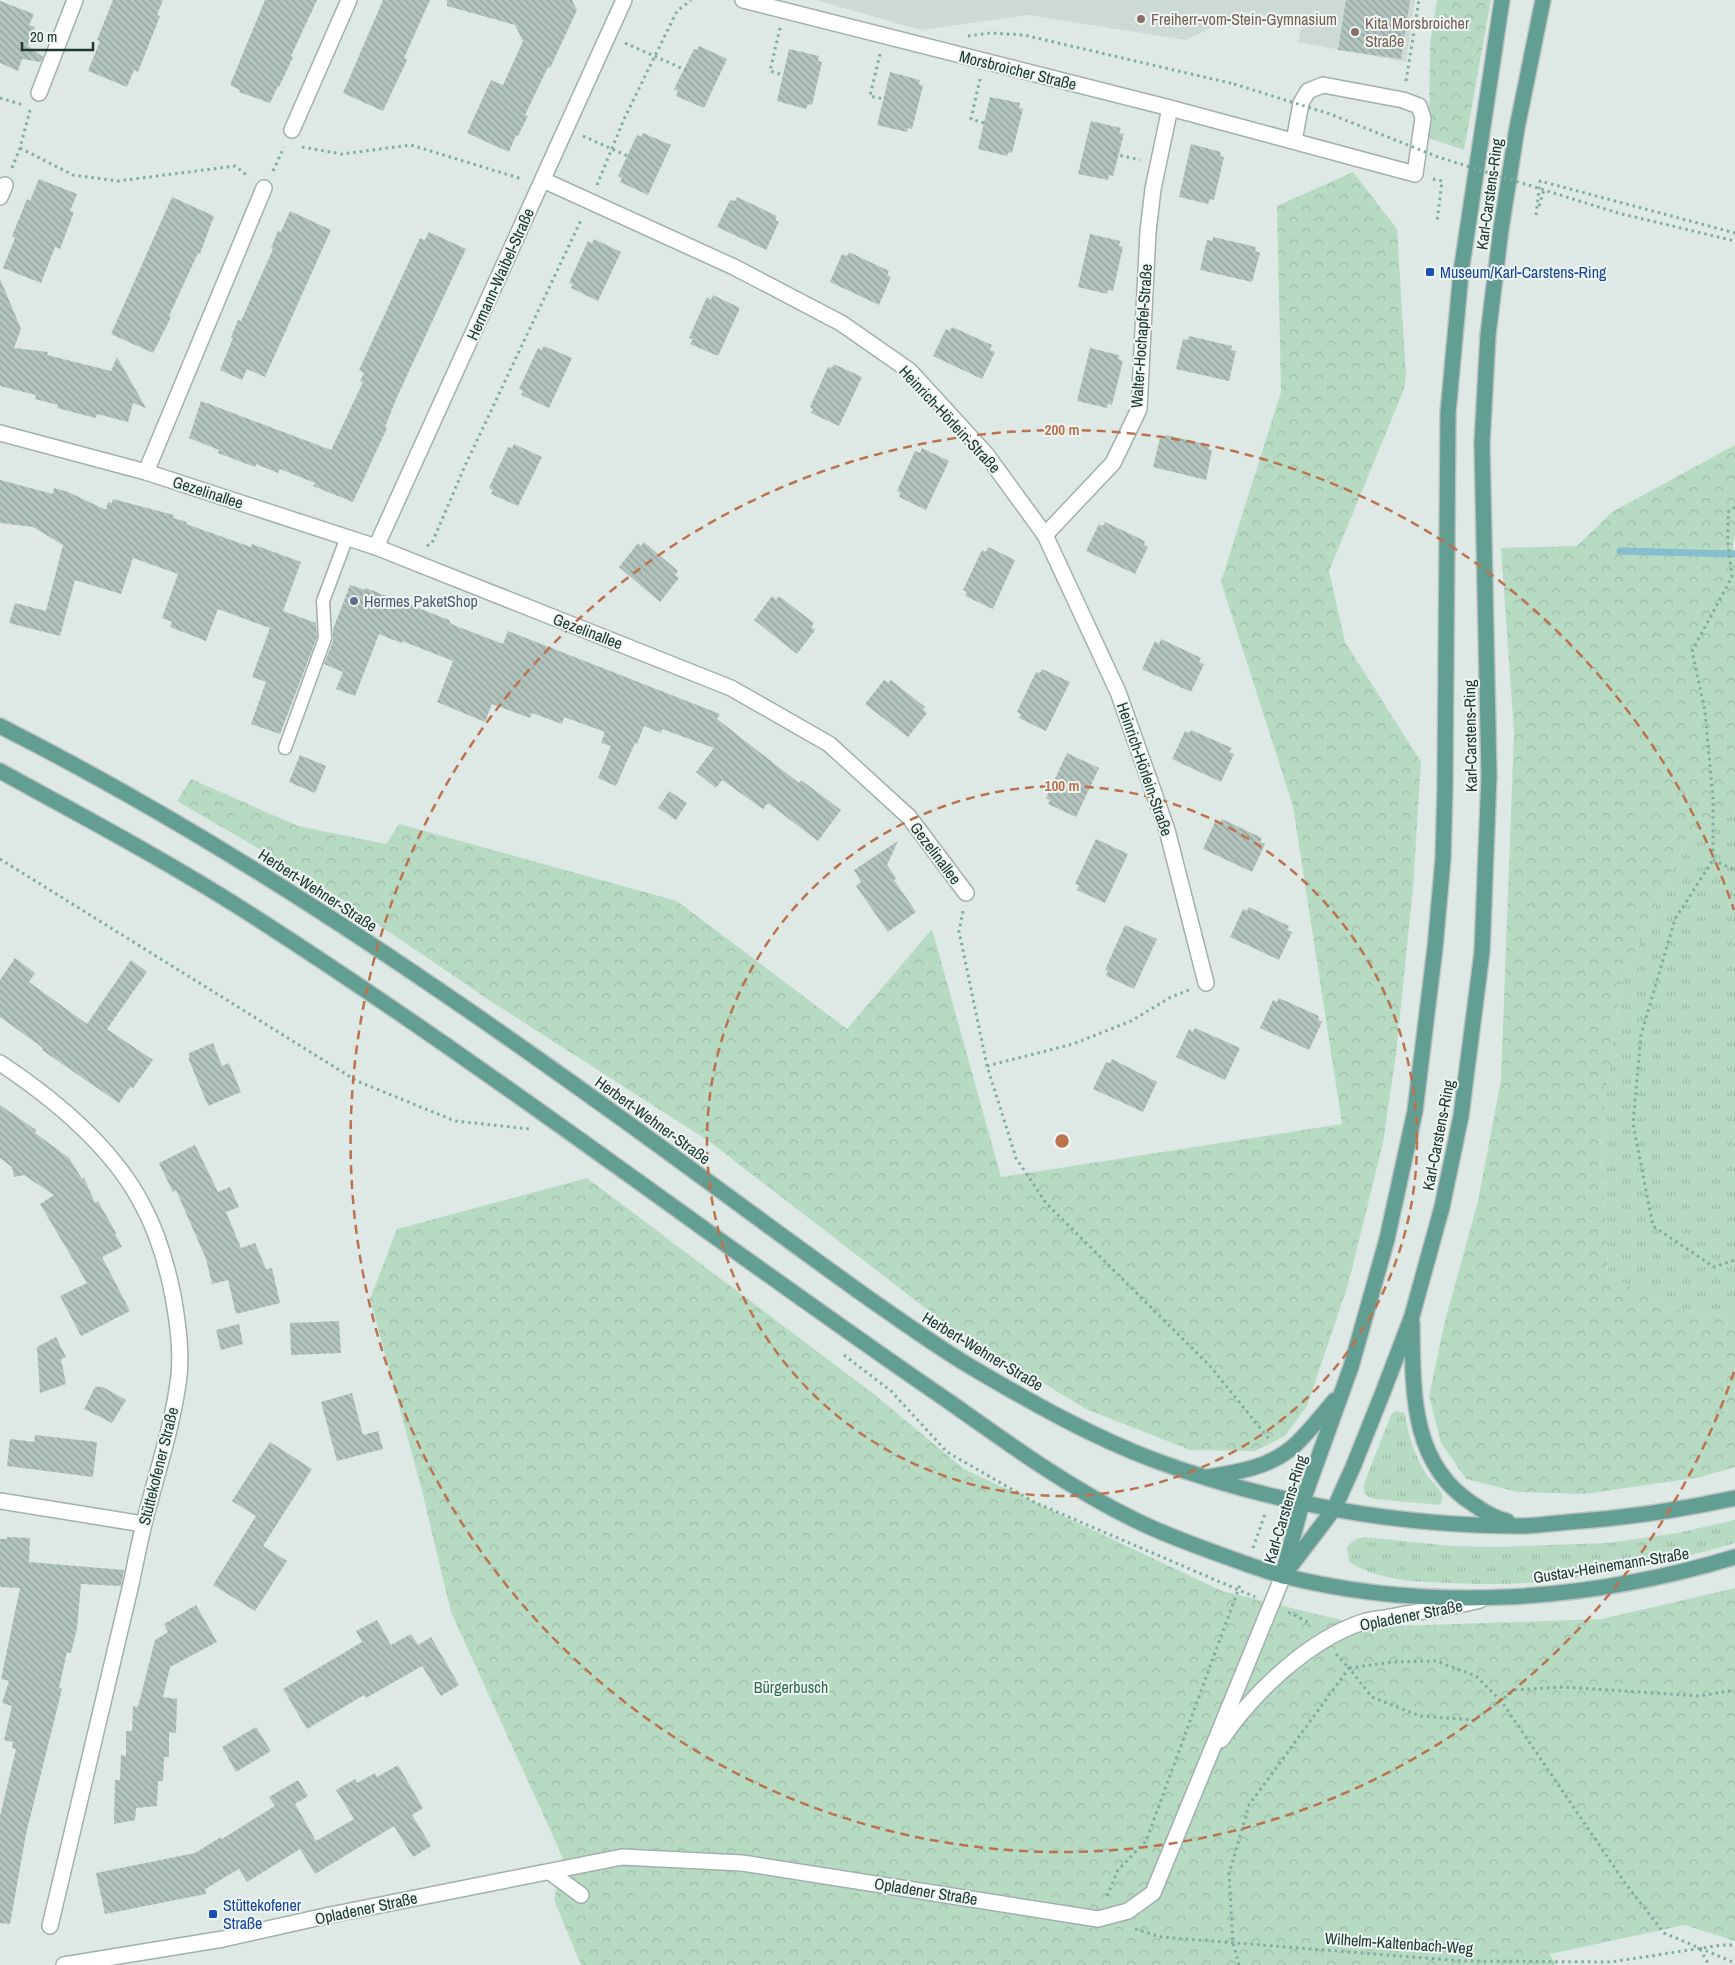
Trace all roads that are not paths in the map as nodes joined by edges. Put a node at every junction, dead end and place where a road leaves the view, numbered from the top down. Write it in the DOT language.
graph roads {
  1 [pos="75,0"];
  2 [pos="349,0"];
  3 [pos="624,0"];
  4 [pos="743,0"];
  5 [pos="1502,0"];
  6 [pos="1543,0"];
  7 [pos="765,3"];
  8 [pos="39,92"];
  9 [pos="1170,108"];
  10 [pos="292,130"];
  11 [pos="1294,141"];
  12 [pos="543,180"];
  13 [pos="264,188"];
  14 [pos="0,433"];
  15 [pos="146,472"];
  16 [pos="1045,535"];
  17 [pos="347,537"];
  18 [pos="376,547"];
  19 [pos="0,726"];
  20 [pos="285,748"];
  21 [pos="0,771"];
  22 [pos="966,893"];
  23 [pos="1206,983"];
  24 [pos="0,1064"];
  25 [pos="1412,1316"];
  26 [pos="1342,1392"];
  27 [pos="1204,1477"];
  28 [pos="1735,1498"];
  29 [pos="0,1501"];
  30 [pos="1302,1503"];
  31 [pos="1334,1509"];
  32 [pos="143,1524"];
  33 [pos="1523,1526"];
  34 [pos="1735,1557"];
  35 [pos="1283,1576"];
  36 [pos="1488,1598"];
  37 [pos="1208,1760"];
  38 [pos="550,1872"];
  39 [pos="581,1895"];
  40 [pos="50,1926"];
  41 [pos="64,1965"];
  1 -- 8 [label="street"];
  2 -- 10 [label="street"];
  3 -- 12 [label="street, Hermann-Waibel-Straße"];
  4 -- 7 [label="street, Morsbroicher Straße"];
  5 -- 26 [label="main road, Karl-Carstens-Ring"];
  6 -- 25 [label="main road, Karl-Carstens-Ring"];
  7 -- 9 [label="street, Morsbroicher Straße"];
  9 -- 11 [label="street, Morsbroicher Straße"];
  9 -- 16 [label="street, Walter-Hochapfel-Straße"];
  11 -- 11 [label="street, Morsbroicher Straße"];
  12 -- 16 [label="street, Heinrich-Hörlein-Straße"];
  12 -- 18 [label="street, Hermann-Waibel-Straße"];
  13 -- 15 [label="street"];
  14 -- 15 [label="street, Gezelinallee"];
  15 -- 17 [label="street, Gezelinallee"];
  16 -- 23 [label="street, Heinrich-Hörlein-Straße"];
  17 -- 18 [label="street, Gezelinallee"];
  17 -- 20 [label="lane"];
  18 -- 22 [label="street, Gezelinallee"];
  19 -- 27 [label="main road, Herbert-Wehner-Straße"];
  21 -- 35 [label="main road"];
  24 -- 32 [label="street, Stüttekofener Straße"];
  25 -- 31 [label="main road, Karl-Carstens-Ring"];
  25 -- 33 [label="main road"];
  26 -- 27 [label="main road"];
  26 -- 30 [label="main road, Karl-Carstens-Ring"];
  27 -- 30 [label="main road, Herbert-Wehner-Straße"];
  28 -- 33 [label="main road"];
  29 -- 32 [label="street"];
  30 -- 31 [label="main road"];
  30 -- 35 [label="main road, Karl-Carstens-Ring"];
  31 -- 33 [label="main road"];
  31 -- 35 [label="main road, Karl-Carstens-Ring"];
  32 -- 40 [label="street, Stüttekofener Straße"];
  34 -- 36 [label="main road, Gustav-Heinemann-Straße"];
  35 -- 36 [label="main road, Gustav-Heinemann-Straße"];
  35 -- 37 [label="street, Opladener Straße"];
  36 -- 37 [label="street, Opladener Straße"];
  37 -- 38 [label="street, Opladener Straße"];
  38 -- 39 [label="street"];
  38 -- 41 [label="street, Opladener Straße"];
}
